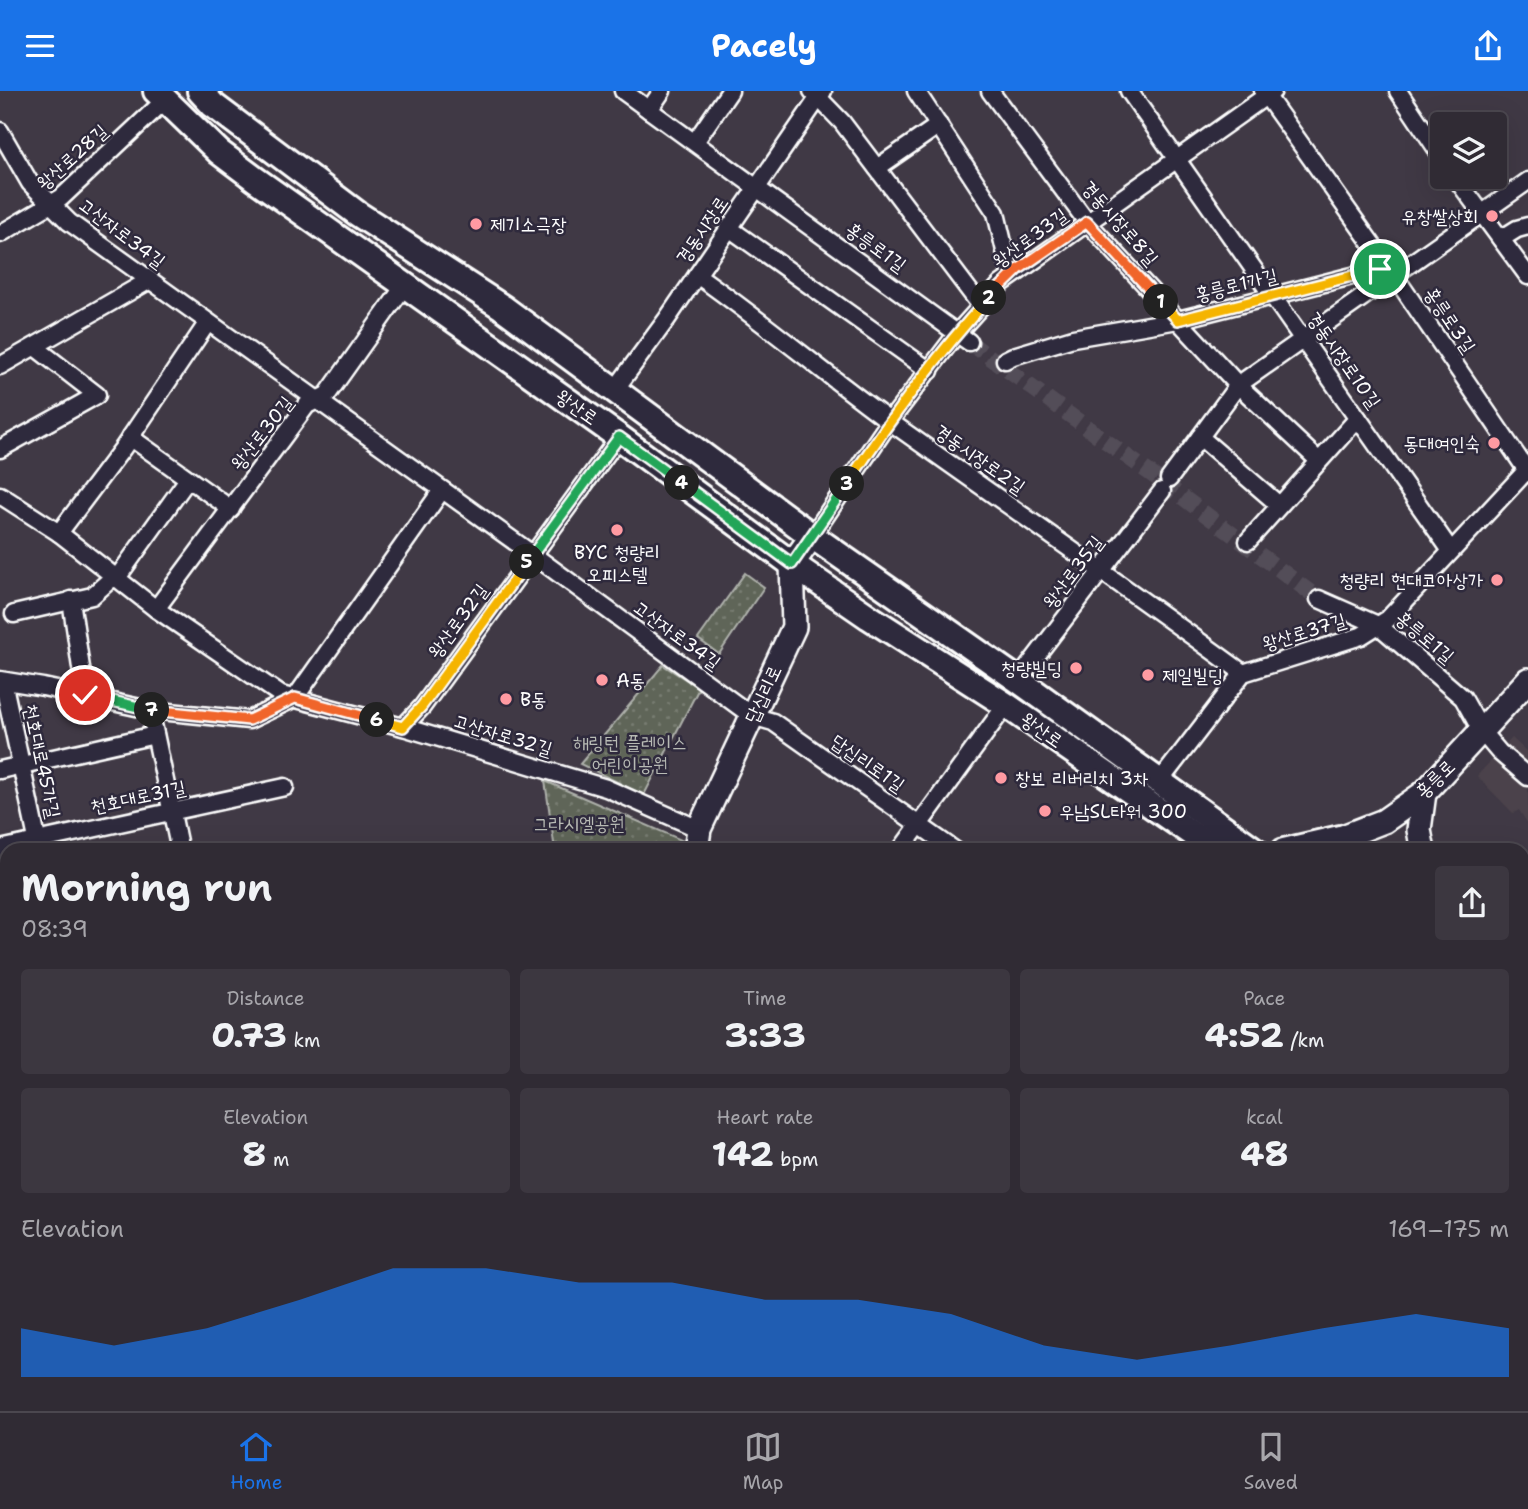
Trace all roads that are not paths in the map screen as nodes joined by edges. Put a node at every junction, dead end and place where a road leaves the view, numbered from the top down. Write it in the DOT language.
graph roads {
  1 [pos="200,91"];
  2 [pos="623,91"];
  3 [pos="662,91"];
  4 [pos="730,91"];
  5 [pos="916,91"];
  6 [pos="990,91"];
  7 [pos="1129,91"];
  8 [pos="1398,91"];
  9 [pos="1268,92"];
  10 [pos="818,93"];
  11 [pos="160,96"];
  12 [pos="649,110"];
  13 [pos="939,125"];
  14 [pos="0,131"];
  15 [pos="1430,139"];
  16 [pos="695,142"];
  17 [pos="1177,159"];
  18 [pos="877,168"];
  19 [pos="1528,181"];
  20 [pos="757,187"];
  21 [pos="1463,189"];
  22 [pos="52,205"];
  23 [pos="1480,213"];
  24 [pos="1087,222"];
  25 [pos="1528,226"];
  26 [pos="729,228"];
  27 [pos="0,234"];
  28 [pos="1501,239"];
  29 [pos="697,275"];
  30 [pos="1394,275"];
  31 [pos="1011,276"];
  32 [pos="1528,276"];
  33 [pos="150,280"];
  34 [pos="405,285"];
  35 [pos="1274,297"];
  36 [pos="981,306"];
  37 [pos="1178,320"];
  38 [pos="208,322"];
  39 [pos="963,337"];
  40 [pos="1303,339"];
  41 [pos="35,347"];
  42 [pos="1005,360"];
  43 [pos="0,366"];
  44 [pos="930,371"];
  45 [pos="1238,385"];
  46 [pos="614,391"];
  47 [pos="318,401"];
  48 [pos="1358,418"];
  49 [pos="890,421"];
  50 [pos="130,437"];
  51 [pos="619,437"];
  52 [pos="1200,437"];
  53 [pos="0,449"];
  54 [pos="1318,460"];
  55 [pos="1528,470"];
  56 [pos="188,479"];
  57 [pos="442,490"];
  58 [pos="0,495"];
  59 [pos="1279,505"];
  60 [pos="231,509"];
  61 [pos="59,533"];
  62 [pos="811,536"];
  63 [pos="1248,541"];
  64 [pos="1451,551"];
  65 [pos="532,554"];
  66 [pos="792,564"];
  67 [pos="1101,569"];
  68 [pos="117,578"];
  69 [pos="1319,599"];
  70 [pos="71,600"];
  71 [pos="156,610"];
  72 [pos="14,614"];
  73 [pos="1378,625"];
  74 [pos="1243,673"];
  75 [pos="1018,680"];
  76 [pos="1528,680"];
  77 [pos="1,681"];
  78 [pos="85,695"];
  79 [pos="295,698"];
  80 [pos="1006,705"];
  81 [pos="150,710"];
  82 [pos="752,716"];
  83 [pos="403,727"];
  84 [pos="1482,732"];
  85 [pos="155,735"];
  86 [pos="21,765"];
  87 [pos="0,769"];
  88 [pos="1528,777"];
  89 [pos="1160,781"];
  90 [pos="285,787"];
  91 [pos="1424,793"];
  92 [pos="172,810"];
  93 [pos="919,824"];
  94 [pos="697,840"];
  95 [pos="39,843"];
  96 [pos="47,843"];
  97 [pos="178,843"];
  98 [pos="906,843"];
  99 [pos="945,843"];
  100 [pos="1205,843"];
  101 [pos="1245,843"];
  102 [pos="1333,843"];
  103 [pos="1421,843"];
  1 -- 46 [label="main road, 왕산로"];
  2 -- 12 [label="street, 홍릉로1길"];
  3 -- 12 [label="street"];
  4 -- 16 [label="street"];
  5 -- 13 [label="street"];
  6 -- 24 [label="street, 경동시장로8길"];
  7 -- 17 [label="street, 경동시장로10길"];
  8 -- 15 [label="street"];
  9 -- 17 [label="street, 왕산로33길"];
  9 -- 30 [label="street, 홍릉로3길"];
  10 -- 18 [label="street"];
  10 -- 20 [label="street, 경동시장로"];
  11 -- 22 [label="street, 왕산로28길"];
  11 -- 34 [label="main road, 왕산로"];
  12 -- 16 [label="street, 홍릉로1길"];
  13 -- 18 [label="street"];
  13 -- 31 [label="street"];
  14 -- 22 [label="street, 고산자로34길"];
  16 -- 20 [label="street, 홍릉로1길"];
  17 -- 24 [label="street, 왕산로33길"];
  17 -- 35 [label="street, 경동시장로10길"];
  18 -- 36 [label="street"];
  19 -- 23 [label="street, 왕산로35길"];
  20 -- 26 [label="street, 경동시장로"];
  20 -- 39 [label="street, 홍릉로1길"];
  21 -- 23 [label="street"];
  22 -- 27 [label="street, 왕산로28길"];
  22 -- 33 [label="street, 고산자로34길"];
  23 -- 28 [label="street"];
  23 -- 30 [label="street, 왕산로35길"];
  24 -- 31 [label="street, 왕산로33길"];
  24 -- 37 [label="street, 경동시장로8길"];
  25 -- 28 [label="street"];
  26 -- 29 [label="street, 경동시장로"];
  26 -- 44 [label="street"];
  28 -- 32 [label="street"];
  29 -- 46 [label="street, 경동시장로"];
  29 -- 49 [label="street, 경동시장로2길"];
  30 -- 35 [label="street, 홍릉로1가길"];
  30 -- 40 [label="street, 왕산로35길"];
  30 -- 55 [label="street, 홍릉로3길"];
  31 -- 36 [label="street, 왕산로33길"];
  33 -- 38 [label="street, 고산자로34길"];
  33 -- 41 [label="street"];
  34 -- 47 [label="street, 왕산로30길"];
  34 -- 51 [label="main road, 왕산로"];
  35 -- 37 [label="street, 홍릉로1가길"];
  35 -- 40 [label="street, 경동시장로10길"];
  36 -- 39 [label="street, 왕산로33길"];
  37 -- 42 [label="street, 홍릉로1가길"];
  37 -- 45 [label="street, 경동시장로8길"];
  38 -- 47 [label="street, 고산자로34길"];
  38 -- 50 [label="street"];
  39 -- 44 [label="street, 왕산로33길"];
  40 -- 45 [label="street, 왕산로35길"];
  40 -- 48 [label="street, 경동시장로10길"];
  41 -- 43 [label="street"];
  41 -- 53 [label="street"];
  44 -- 49 [label="street, 왕산로33길"];
  45 -- 52 [label="street, 왕산로35길"];
  45 -- 54 [label="street, 경동시장로8길"];
  46 -- 62 [label="main road, 왕산로"];
  47 -- 57 [label="street, 고산자로34길"];
  47 -- 60 [label="street, 왕산로30길"];
  48 -- 54 [label="street"];
  48 -- 64 [label="street, 경동시장로10길"];
  49 -- 62 [label="street, 왕산로33길"];
  49 -- 67 [label="street, 경동시장로2길"];
  50 -- 56 [label="street"];
  50 -- 61 [label="street"];
  51 -- 65 [label="street, 왕산로32길"];
  51 -- 66 [label="main road, 왕산로"];
  52 -- 59 [label="street"];
  52 -- 67 [label="street, 왕산로35길"];
  54 -- 59 [label="street"];
  55 -- 64 [label="street, 왕산로37길"];
  56 -- 60 [label="street"];
  56 -- 68 [label="street"];
  57 -- 65 [label="street, 고산자로34길"];
  57 -- 79 [label="street"];
  58 -- 61 [label="street, 고산자로32길"];
  59 -- 63 [label="street"];
  60 -- 71 [label="street, 왕산로30길"];
  61 -- 68 [label="street, 고산자로32길"];
  62 -- 66 [label="main road"];
  62 -- 75 [label="main road, 왕산로"];
  64 -- 73 [label="street, 왕산로37길"];
  65 -- 82 [label="street, 고산자로34길"];
  65 -- 83 [label="street, 왕산로32길"];
  66 -- 80 [label="main road, 왕산로"];
  66 -- 82 [label="main road, 답십리로"];
  67 -- 74 [label="street, 경동시장로2길"];
  67 -- 75 [label="street, 왕산로35길"];
  68 -- 70 [label="street"];
  68 -- 71 [label="street, 고산자로32길"];
  69 -- 73 [label="street, 홍릉로1길"];
  70 -- 72 [label="street"];
  70 -- 78 [label="street"];
  71 -- 79 [label="street, 고산자로32길"];
  73 -- 74 [label="street, 왕산로37길"];
  73 -- 84 [label="street, 홍릉로1길"];
  74 -- 89 [label="street"];
  75 -- 89 [label="main road, 왕산로"];
  76 -- 84 [label="main road, 홍릉로"];
  77 -- 78 [label="street"];
  77 -- 86 [label="street, 천호대로45가길"];
  78 -- 81 [label="street"];
  79 -- 81 [label="street"];
  79 -- 83 [label="street, 고산자로32길"];
  80 -- 93 [label="street"];
  80 -- 100 [label="main road, 왕산로"];
  81 -- 85 [label="street"];
  82 -- 93 [label="street, 답십리로1길"];
  82 -- 94 [label="main road, 답십리로"];
  83 -- 94 [label="street, 고산자로32길"];
  84 -- 88 [label="street, 홍릉로1길"];
  84 -- 91 [label="main road, 홍릉로"];
  85 -- 86 [label="street"];
  85 -- 92 [label="street"];
  86 -- 87 [label="street"];
  86 -- 95 [label="street, 천호대로45가길"];
  89 -- 101 [label="main road, 왕산로"];
  90 -- 92 [label="street, 천호대로31길"];
  91 -- 102 [label="main road, 홍릉로"];
  91 -- 103 [label="main road"];
  92 -- 96 [label="street, 천호대로31길"];
  92 -- 97 [label="street"];
  93 -- 98 [label="street"];
  93 -- 99 [label="street, 답십리로1길"];
}
